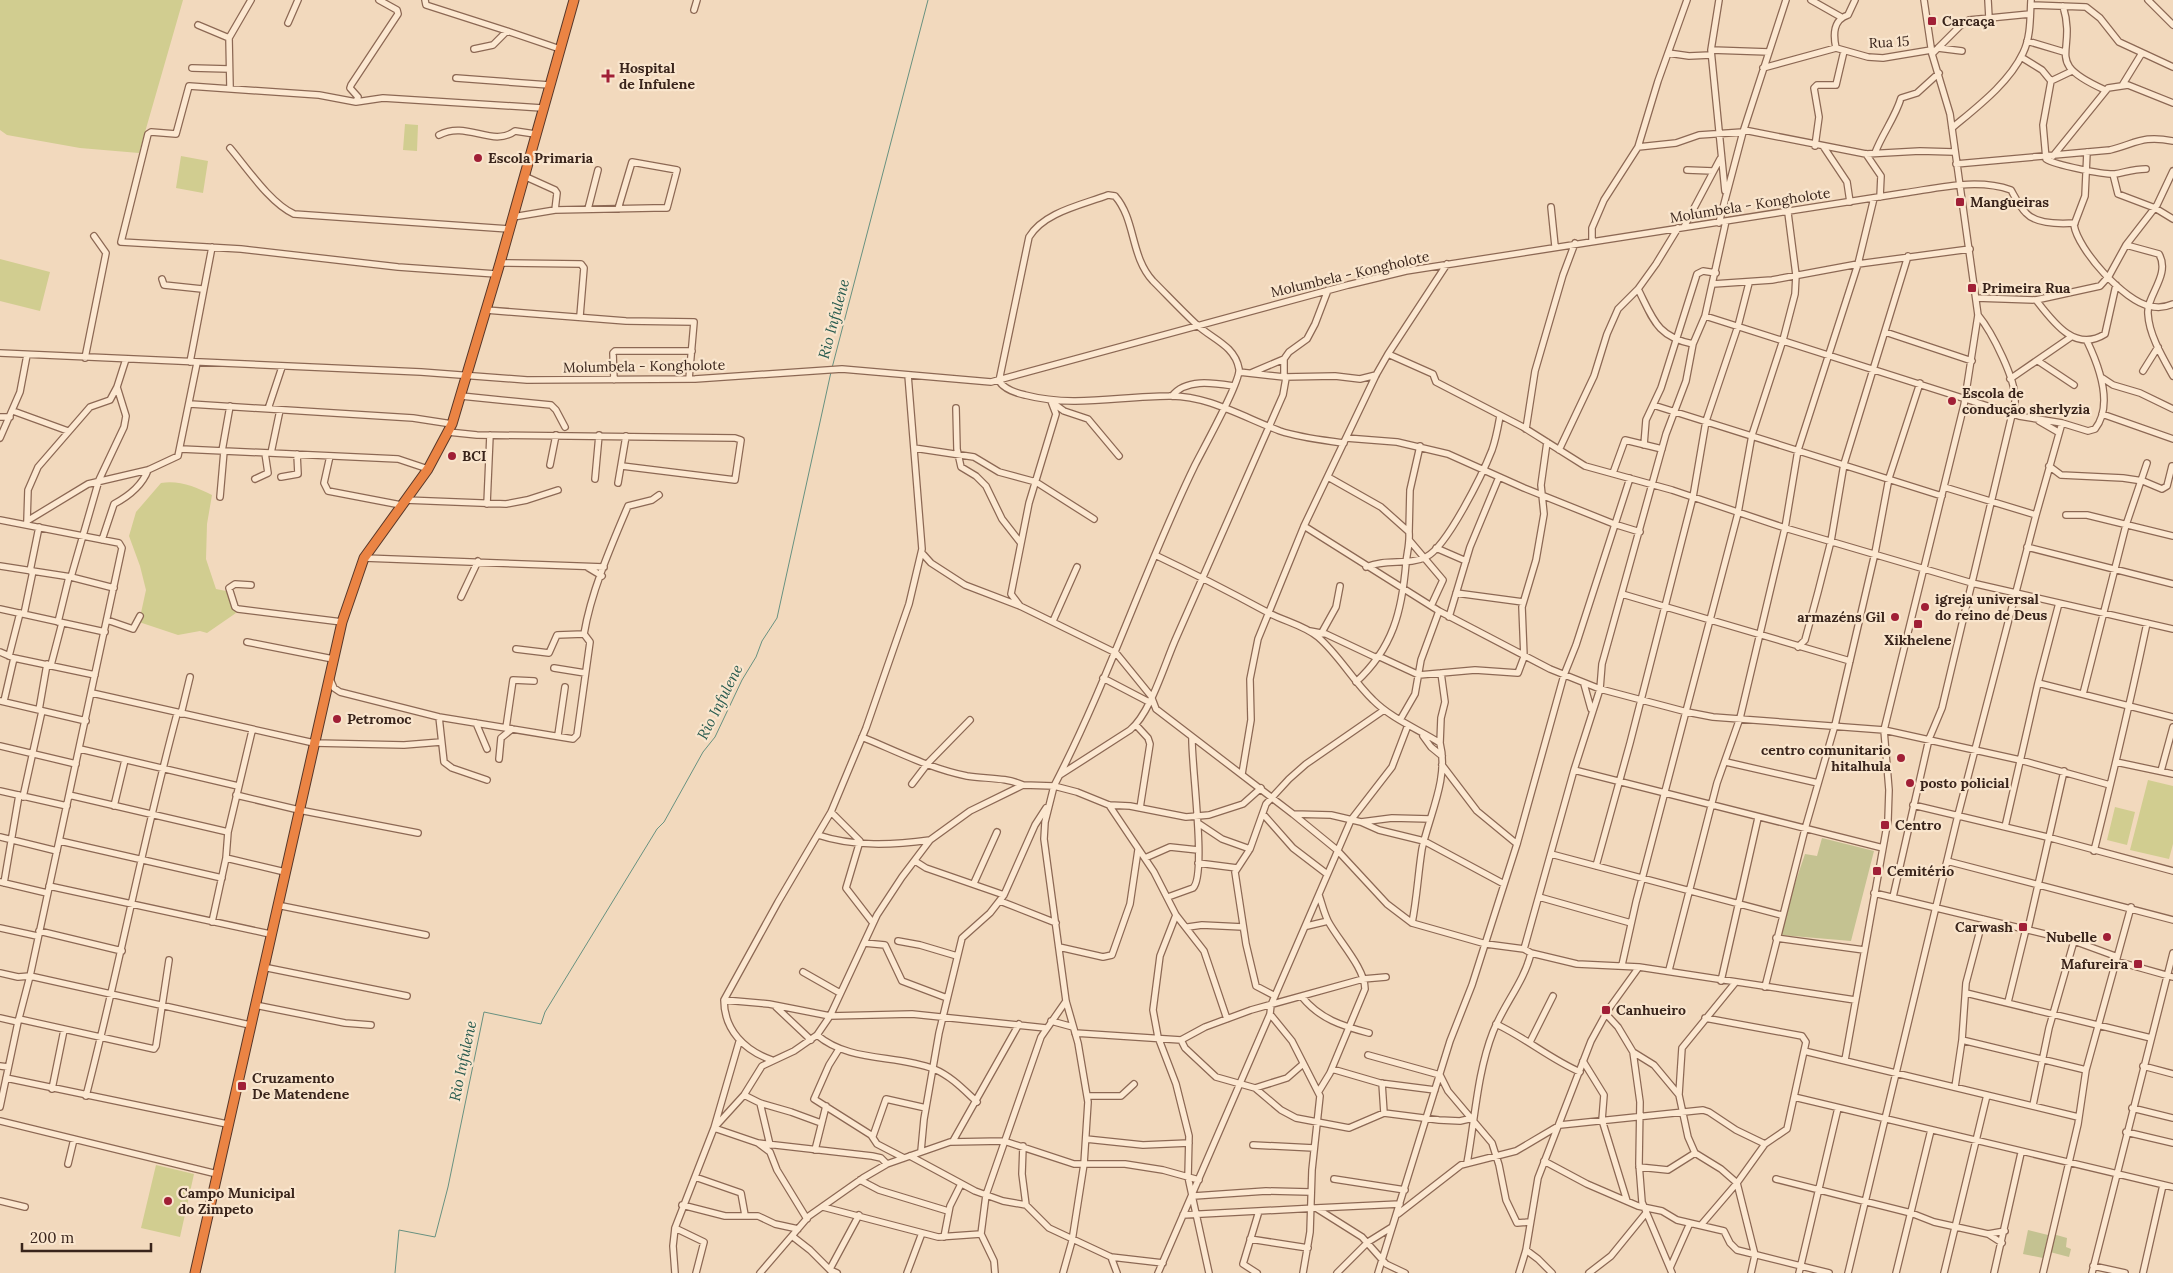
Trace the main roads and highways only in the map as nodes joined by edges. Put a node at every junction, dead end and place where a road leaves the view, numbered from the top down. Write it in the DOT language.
graph roads {
  1 [pos="574,0"];
  2 [pos="195,1273"];
  1 -- 2 [label="highway"];
}
